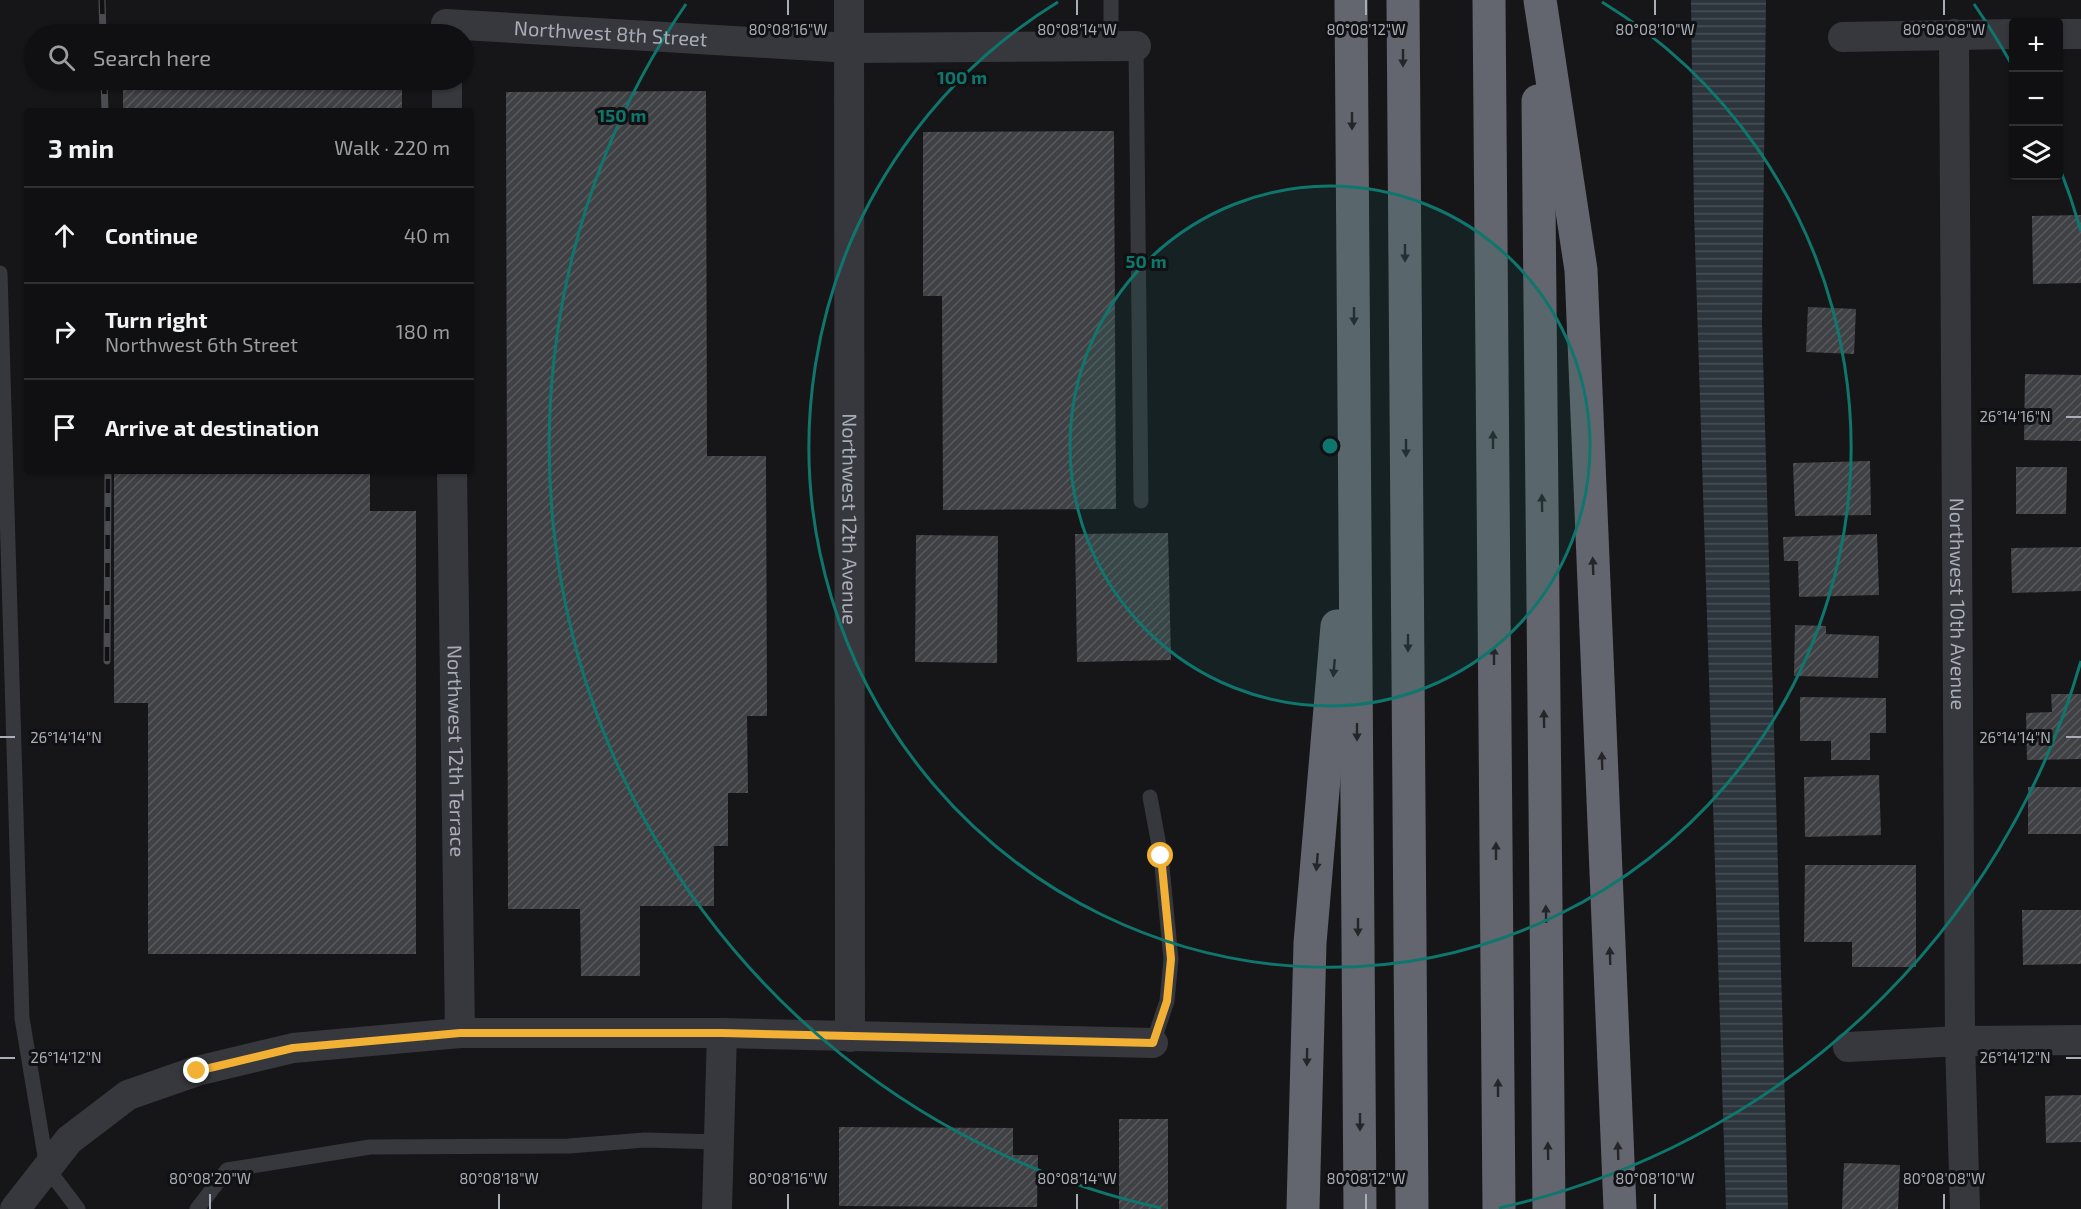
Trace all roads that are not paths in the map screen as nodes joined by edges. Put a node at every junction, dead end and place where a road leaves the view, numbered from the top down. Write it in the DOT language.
graph roads {
  1 [pos="849,0"];
  2 [pos="1111,0"];
  3 [pos="1351,0"];
  4 [pos="1403,0"];
  5 [pos="1489,0"];
  6 [pos="1539,0"];
  7 [pos="446,20"];
  8 [pos="1954,34"];
  9 [pos="2009,34"];
  10 [pos="2063,34"];
  11 [pos="2081,34"];
  12 [pos="1843,37"];
  13 [pos="1124,47"];
  14 [pos="850,48"];
  15 [pos="447,90"];
  16 [pos="447,108"];
  17 [pos="0,273"];
  18 [pos="1355,421"];
  19 [pos="452,474"];
  20 [pos="1141,501"];
  21 [pos="1150,797"];
  22 [pos="460,1033"];
  23 [pos="722,1033"];
  24 [pos="850,1037"];
  25 [pos="2081,1040"];
  26 [pos="1960,1041"];
  27 [pos="1153,1043"];
  28 [pos="1848,1047"];
  29 [pos="719,1142"];
  30 [pos="47,1168"];
  31 [pos="15,1209"];
  32 [pos="78,1209"];
  33 [pos="197,1209"];
  34 [pos="717,1209"];
  35 [pos="1303,1209"];
  36 [pos="1360,1209"];
  37 [pos="1412,1209"];
  38 [pos="1499,1209"];
  39 [pos="1548,1209"];
  40 [pos="1620,1209"];
  41 [pos="1965,1209"];
  1 -- 14 [label="street, Northwest 12th Avenue"];
  2 -- 13 [label="lane"];
  3 -- 18 [label="highway, one-way"];
  4 -- 37 [label="highway, one-way"];
  38 -- 5 [label="highway, one-way"];
  39 -- 6 [label="highway, one-way"];
  40 -- 6 [label="highway, one-way"];
  7 -- 14 [label="street, Northwest 8th Street"];
  8 -- 9 [label="street"];
  8 -- 12 [label="street"];
  8 -- 26 [label="street, Northwest 10th Avenue"];
  10 -- 11 [label="street"];
  13 -- 14 [label="street, Northwest 8th Street"];
  13 -- 20 [label="lane"];
  14 -- 24 [label="street, Northwest 12th Avenue"];
  15 -- 16 [label="street"];
  17 -- 30 [label="lane"];
  18 -- 35 [label="highway, one-way"];
  18 -- 36 [label="highway, one-way"];
  19 -- 22 [label="street, Northwest 12th Terrace"];
  21 -- 27 [label="lane"];
  22 -- 23 [label="street"];
  22 -- 30 [label="street"];
  23 -- 24 [label="street"];
  23 -- 29 [label="street"];
  24 -- 27 [label="street"];
  25 -- 26 [label="street"];
  26 -- 28 [label="street"];
  26 -- 41 [label="street, Northwest 10th Avenue"];
  29 -- 33 [label="lane"];
  29 -- 34 [label="street"];
  30 -- 31 [label="street"];
  30 -- 32 [label="lane"];
}
